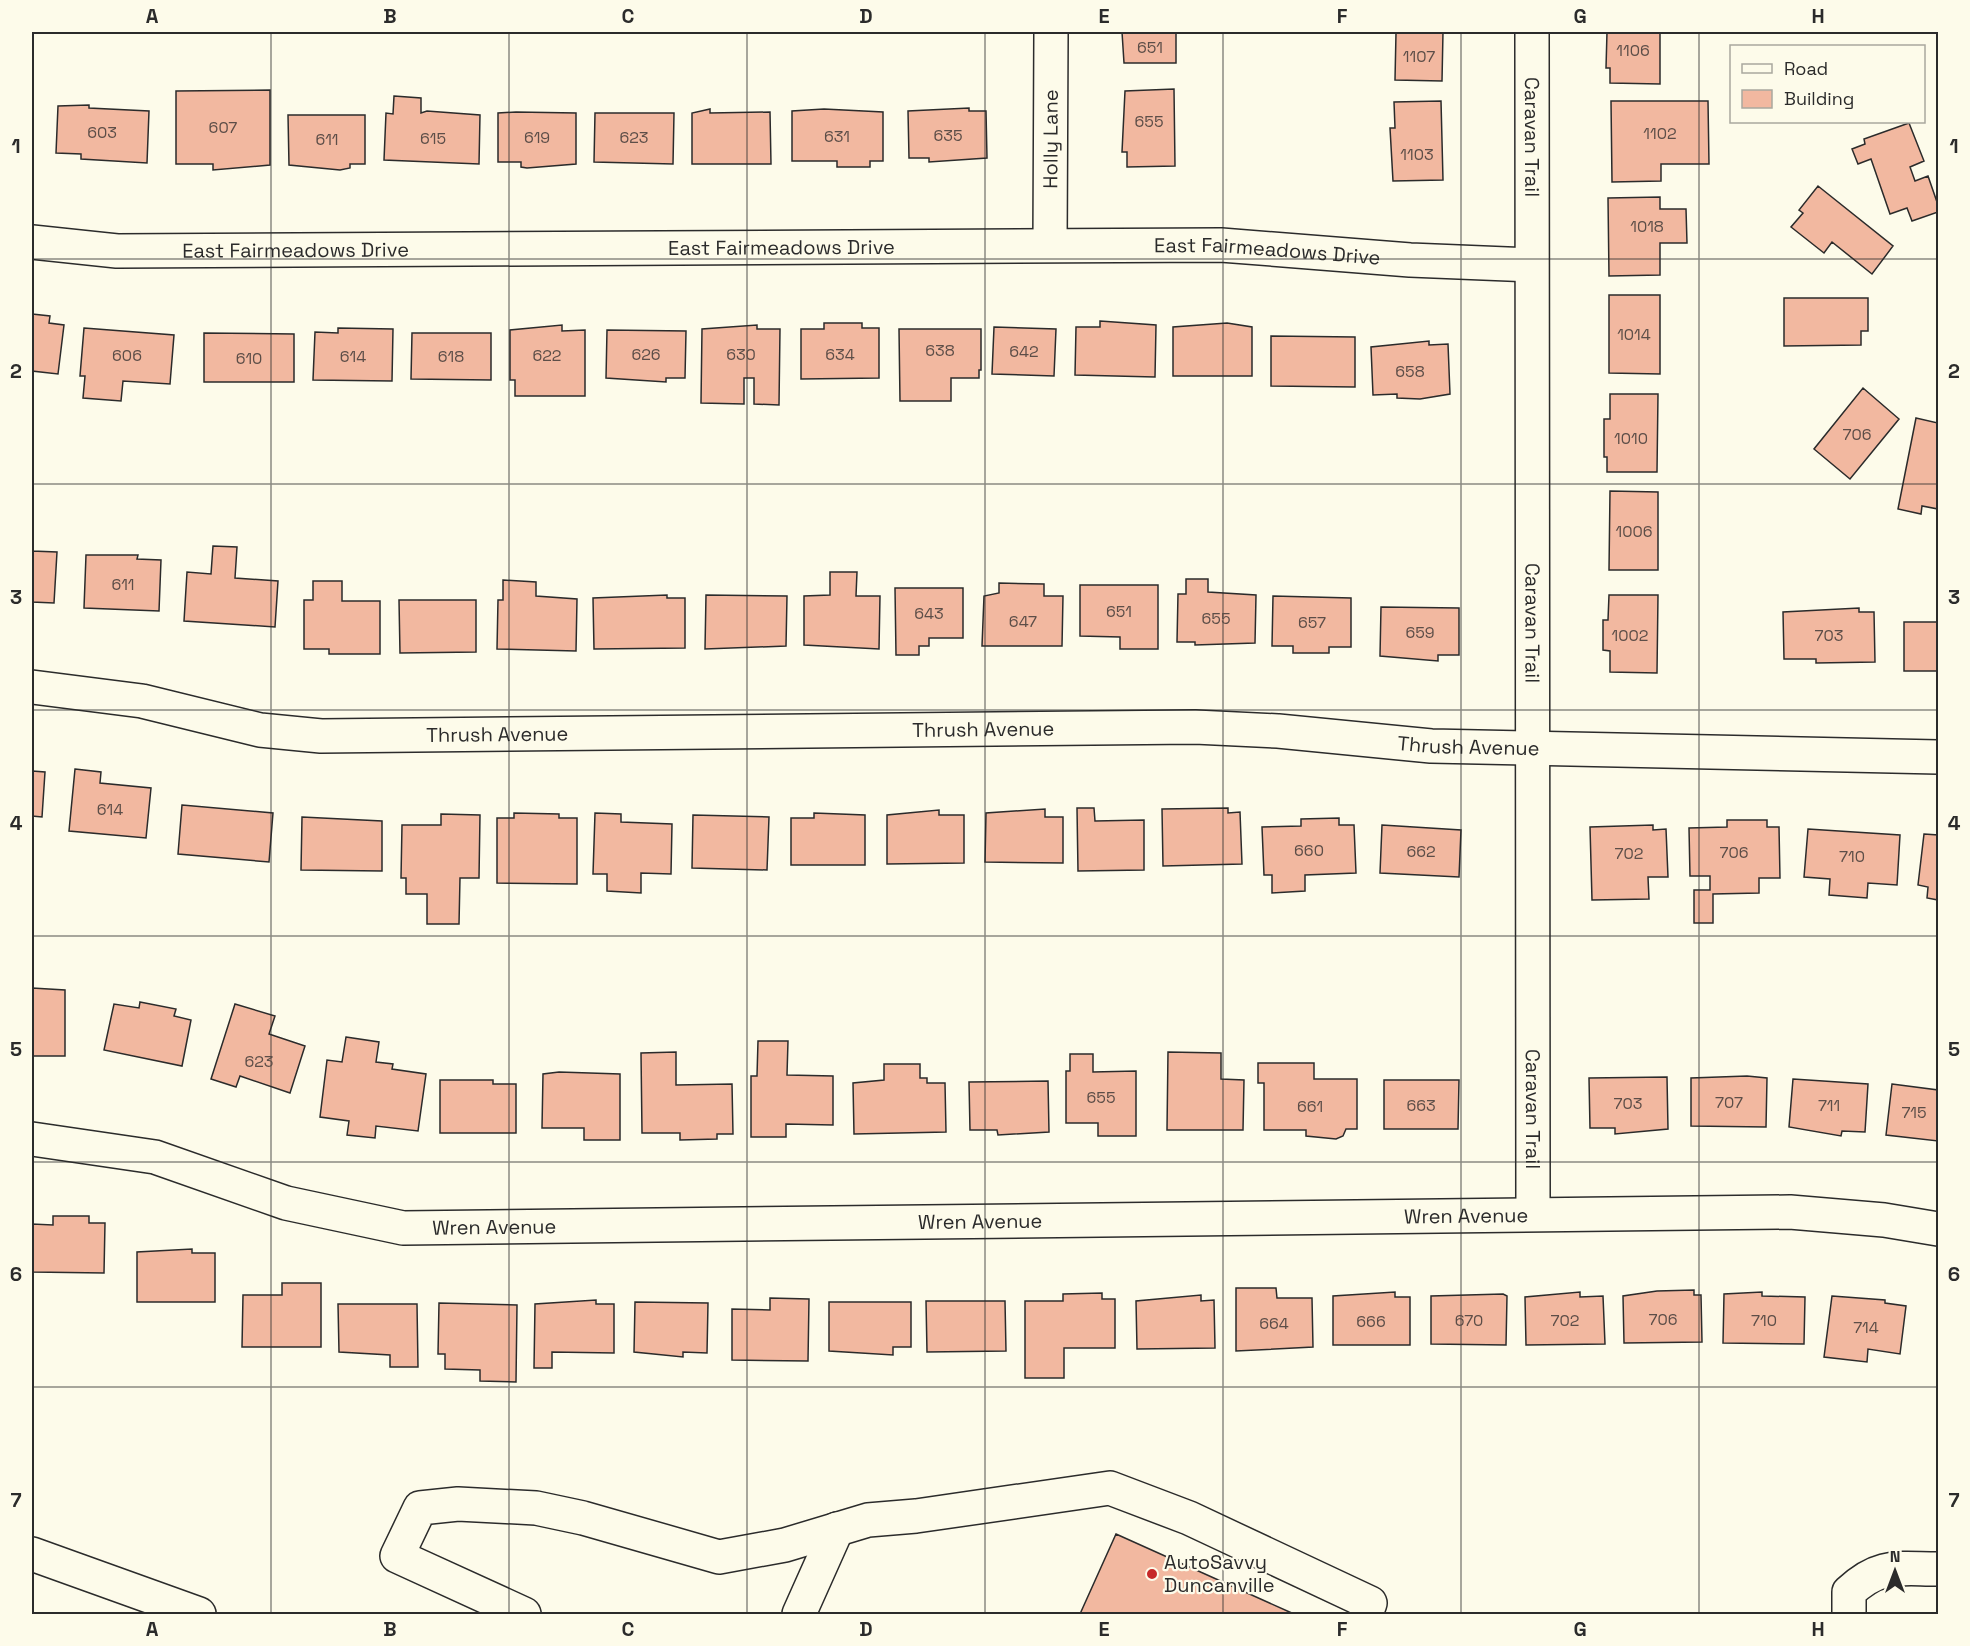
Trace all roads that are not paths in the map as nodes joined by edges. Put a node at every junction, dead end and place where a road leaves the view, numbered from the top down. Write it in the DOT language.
graph roads {
  1 [pos="1051,32"];
  2 [pos="1532,32"];
  3 [pos="32,242"];
  4 [pos="1050,245"];
  5 [pos="1531,265"];
  6 [pos="32,687"];
  7 [pos="1531,747"];
  8 [pos="1938,757"];
  9 [pos="32,1139"];
  10 [pos="1533,1214"];
  11 [pos="1938,1229"];
  12 [pos="837,1529"];
  13 [pos="32,1554"];
  14 [pos="1938,1569"];
  15 [pos="200,1614"];
  16 [pos="524,1614"];
  17 [pos="799,1614"];
  18 [pos="1366,1614"];
  19 [pos="1849,1614"];
  1 -- 4 [label="street, Holly Lane"];
  2 -- 5 [label="street, Caravan Trail"];
  3 -- 4 [label="street, East Fairmeadows Drive"];
  4 -- 5 [label="street, East Fairmeadows Drive"];
  5 -- 7 [label="street, Caravan Trail"];
  6 -- 7 [label="street, Thrush Avenue"];
  7 -- 8 [label="street, Thrush Avenue"];
  7 -- 10 [label="street, Caravan Trail"];
  9 -- 10 [label="street, Wren Avenue"];
  10 -- 11 [label="street, Wren Avenue"];
  12 -- 16 [label="street"];
  12 -- 17 [label="street"];
  12 -- 18 [label="street"];
  13 -- 15 [label="street"];
  14 -- 19 [label="street"];
}
